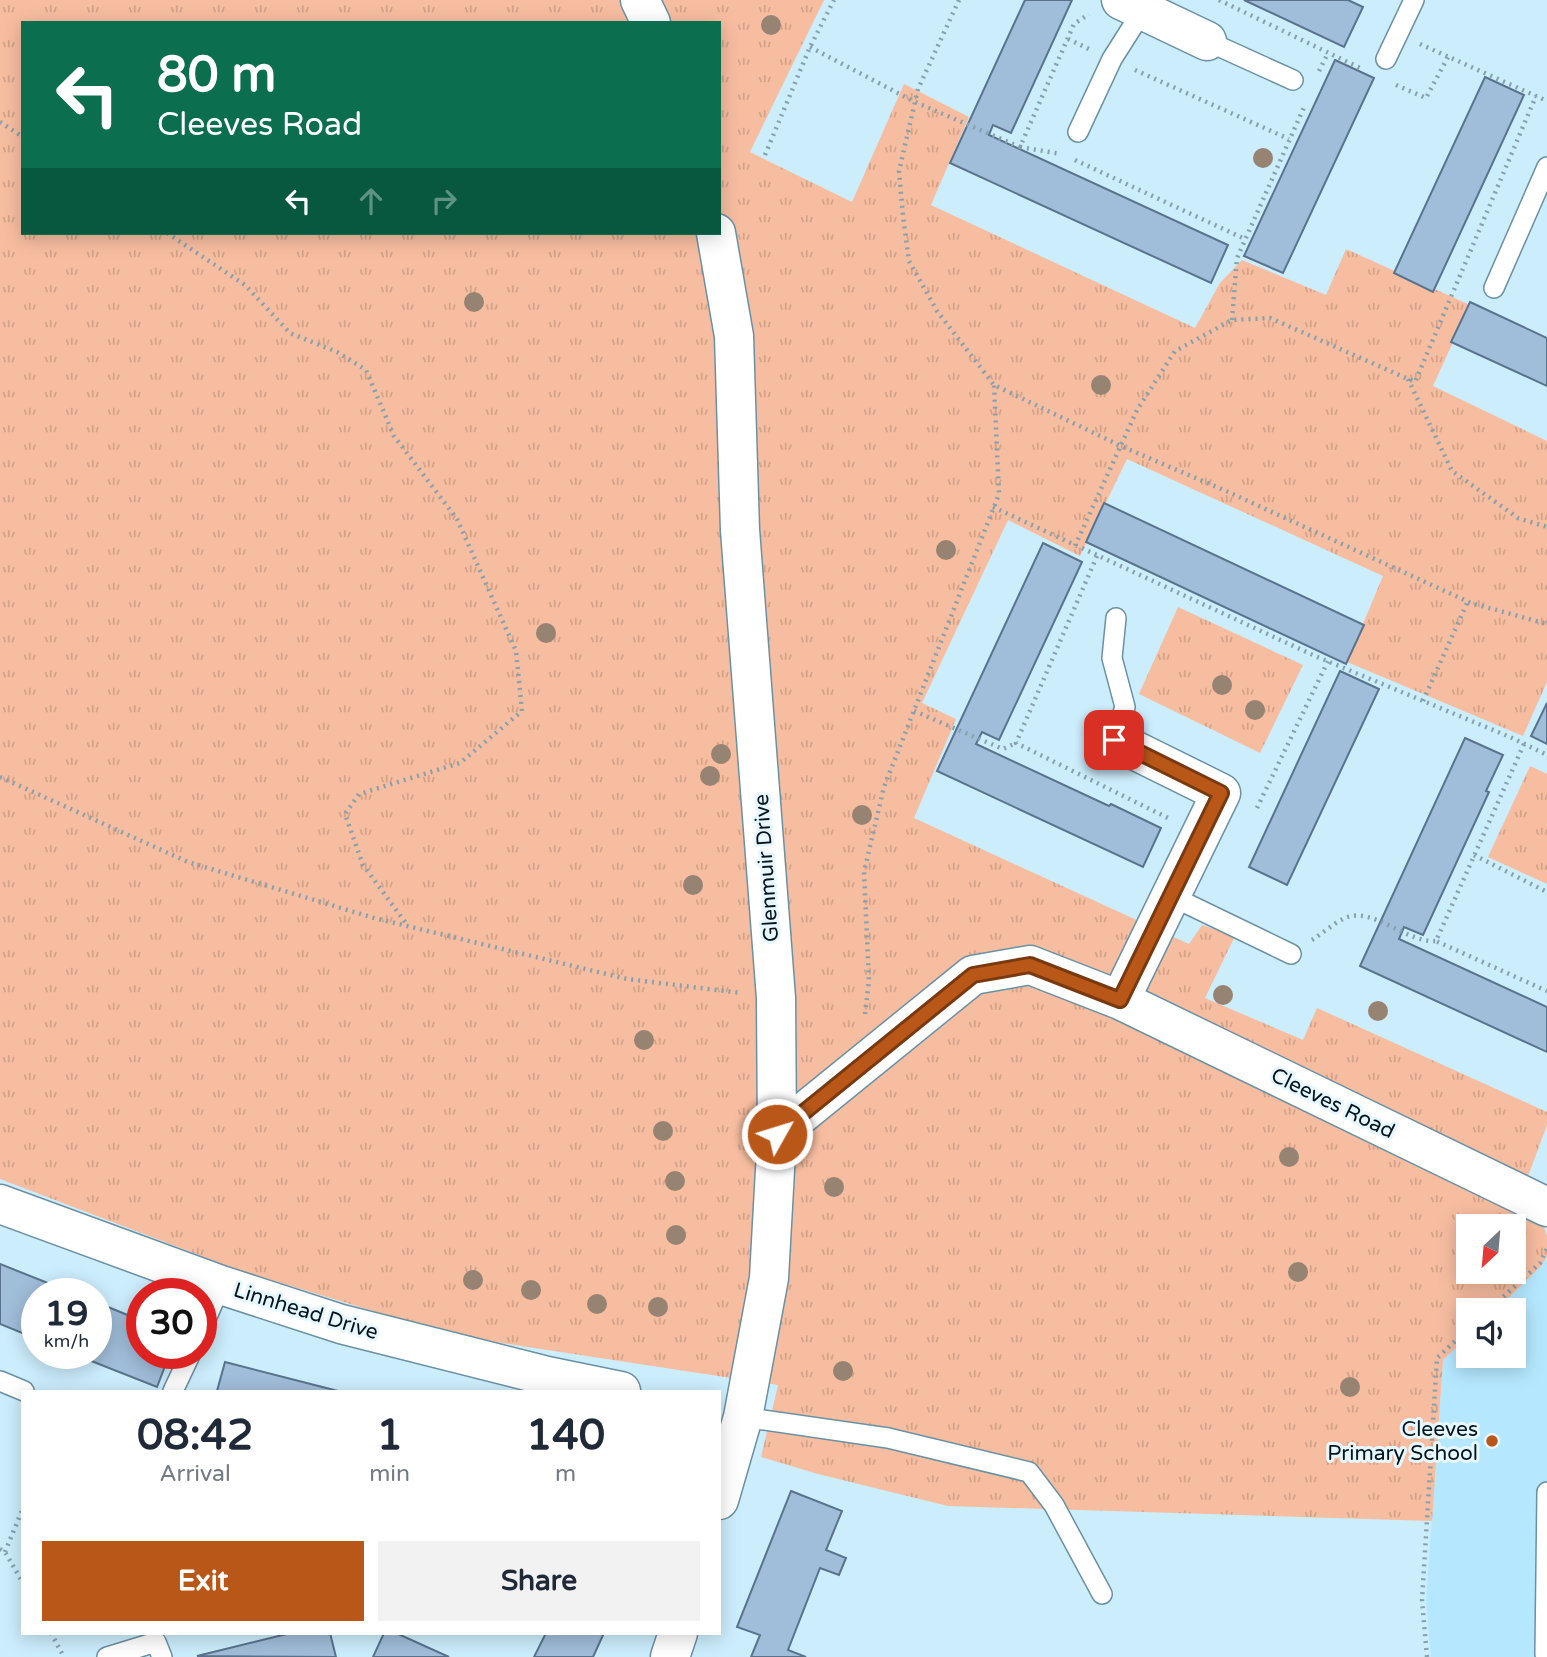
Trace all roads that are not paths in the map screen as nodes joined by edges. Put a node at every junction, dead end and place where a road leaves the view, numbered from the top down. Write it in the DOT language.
graph roads {
  1 [pos="640,0"];
  2 [pos="1414,0"];
  3 [pos="1119,8"];
  4 [pos="650,21"];
  5 [pos="1207,41"];
  6 [pos="1386,59"];
  7 [pos="1293,80"];
  8 [pos="1079,132"];
  9 [pos="1547,167"];
  10 [pos="716,235"];
  11 [pos="1494,288"];
  12 [pos="1116,618"];
  13 [pos="1114,740"];
  14 [pos="1171,896"];
  15 [pos="1291,954"];
  16 [pos="1120,1000"];
  17 [pos="777,1134"];
  18 [pos="0,1204"];
  19 [pos="1547,1207"];
  20 [pos="222,1285"];
  21 [pos="217,1296"];
  22 [pos="183,1369"];
  23 [pos="0,1381"];
  24 [pos="22,1390"];
  25 [pos="173,1390"];
  26 [pos="616,1390"];
  27 [pos="731,1415"];
  28 [pos="721,1486"];
  29 [pos="1547,1492"];
  30 [pos="1102,1594"];
  31 [pos="677,1635"];
  32 [pos="107,1657"];
  33 [pos="162,1657"];
  34 [pos="670,1657"];
  35 [pos="1546,1657"];
  1 -- 4 [label="street"];
  2 -- 6 [label="lane"];
  3 -- 5 [label="street"];
  3 -- 8 [label="lane"];
  5 -- 7 [label="lane"];
  9 -- 11 [label="lane"];
  10 -- 17 [label="street, Glenmuir Drive"];
  12 -- 13 [label="lane"];
  13 -- 14 [label="street"];
  14 -- 15 [label="lane"];
  14 -- 16 [label="street"];
  16 -- 17 [label="street, Cleeves Road"];
  16 -- 19 [label="street, Cleeves Road"];
  17 -- 27 [label="street, Glenmuir Drive"];
  18 -- 20 [label="street, Linnhead Drive"];
  20 -- 21 [label="lane"];
  20 -- 26 [label="street, Linnhead Drive"];
  22 -- 25 [label="lane"];
  23 -- 24 [label="lane"];
  27 -- 28 [label="street, Glenmuir Drive"];
  27 -- 30 [label="lane"];
  29 -- 35 [label="lane"];
  31 -- 34 [label="street"];
  32 -- 33 [label="lane"];
}
